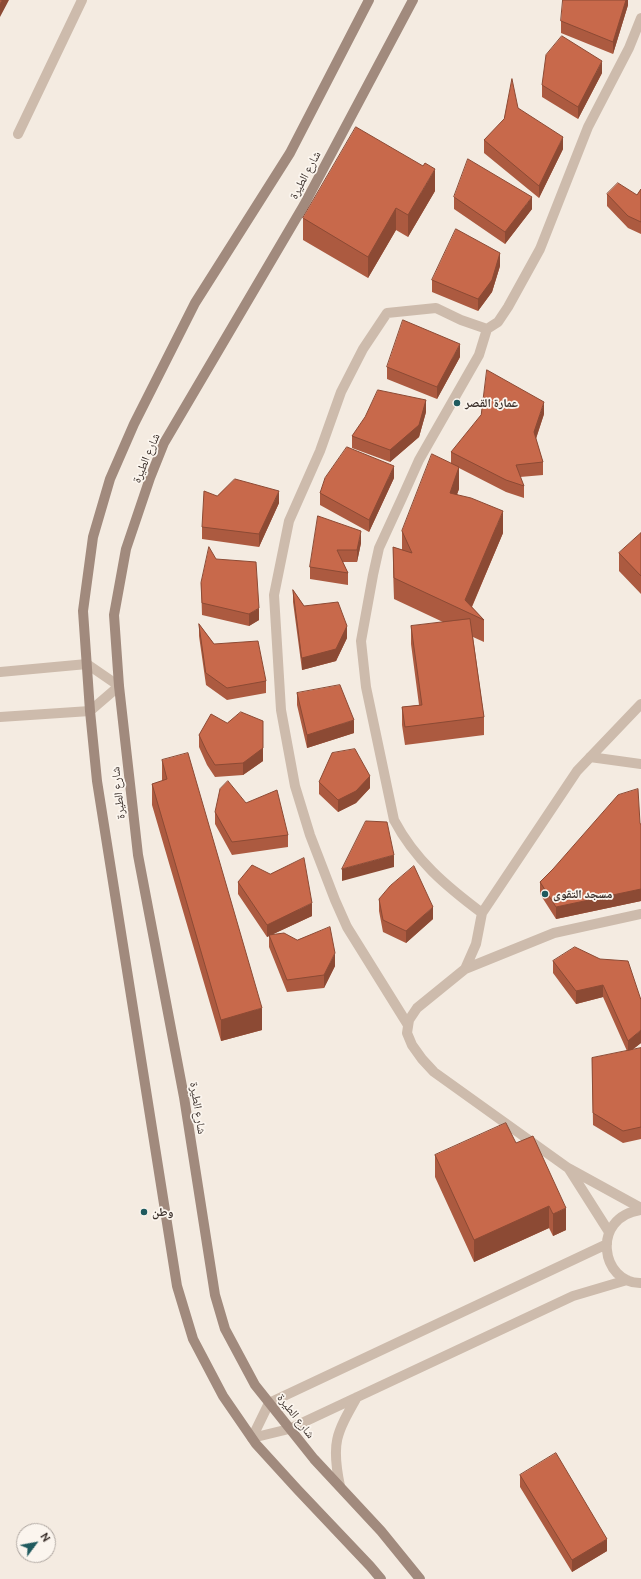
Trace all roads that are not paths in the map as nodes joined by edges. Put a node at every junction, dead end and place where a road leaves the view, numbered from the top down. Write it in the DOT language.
graph roads {
  1 [pos="82,0"];
  2 [pos="369,0"];
  3 [pos="413,0"];
  4 [pos="641,18"];
  5 [pos="18,134"];
  6 [pos="487,329"];
  7 [pos="86,664"];
  8 [pos="0,672"];
  9 [pos="119,686"];
  10 [pos="641,704"];
  11 [pos="90,711"];
  12 [pos="0,717"];
  13 [pos="590,757"];
  14 [pos="641,764"];
  15 [pos="482,913"];
  16 [pos="641,914"];
  17 [pos="465,969"];
  18 [pos="408,1025"];
  19 [pos="568,1168"];
  20 [pos="641,1209"];
  21 [pos="609,1232"];
  22 [pos="607,1244"];
  23 [pos="627,1280"];
  24 [pos="640,1284"];
  25 [pos="357,1397"];
  26 [pos="269,1403"];
  27 [pos="289,1429"];
  28 [pos="252,1438"];
  29 [pos="340,1486"];
  30 [pos="381,1579"];
  31 [pos="420,1579"];
  1 -- 5 [label="street"];
  2 -- 7 [label="main road, شارع الطيرة"];
  3 -- 9 [label="main road, شارع الطيرة"];
  4 -- 6 [label="street"];
  6 -- 15 [label="street"];
  6 -- 18 [label="street"];
  7 -- 8 [label="street"];
  7 -- 9 [label="street"];
  7 -- 11 [label="main road, شارع الطيرة"];
  9 -- 11 [label="street"];
  9 -- 26 [label="main road, شارع الطيرة"];
  10 -- 13 [label="street"];
  11 -- 12 [label="street"];
  11 -- 28 [label="main road, شارع الطيرة"];
  13 -- 14 [label="street"];
  13 -- 15 [label="street"];
  15 -- 17 [label="street"];
  16 -- 17 [label="street"];
  17 -- 18 [label="street"];
  18 -- 19 [label="street"];
  19 -- 20 [label="street"];
  19 -- 21 [label="street"];
  20 -- 21 [label="street"];
  21 -- 22 [label="street"];
  22 -- 23 [label="street"];
  22 -- 26 [label="street"];
  23 -- 24 [label="street"];
  23 -- 25 [label="street"];
  25 -- 27 [label="street"];
  25 -- 29 [label="street"];
  26 -- 27 [label="main road, شارع الطيرة"];
  26 -- 28 [label="street"];
  27 -- 28 [label="street"];
  27 -- 29 [label="main road, شارع الطيرة"];
  28 -- 30 [label="main road, شارع الطيرة"];
  29 -- 31 [label="main road, شارع الطيرة"];
}
